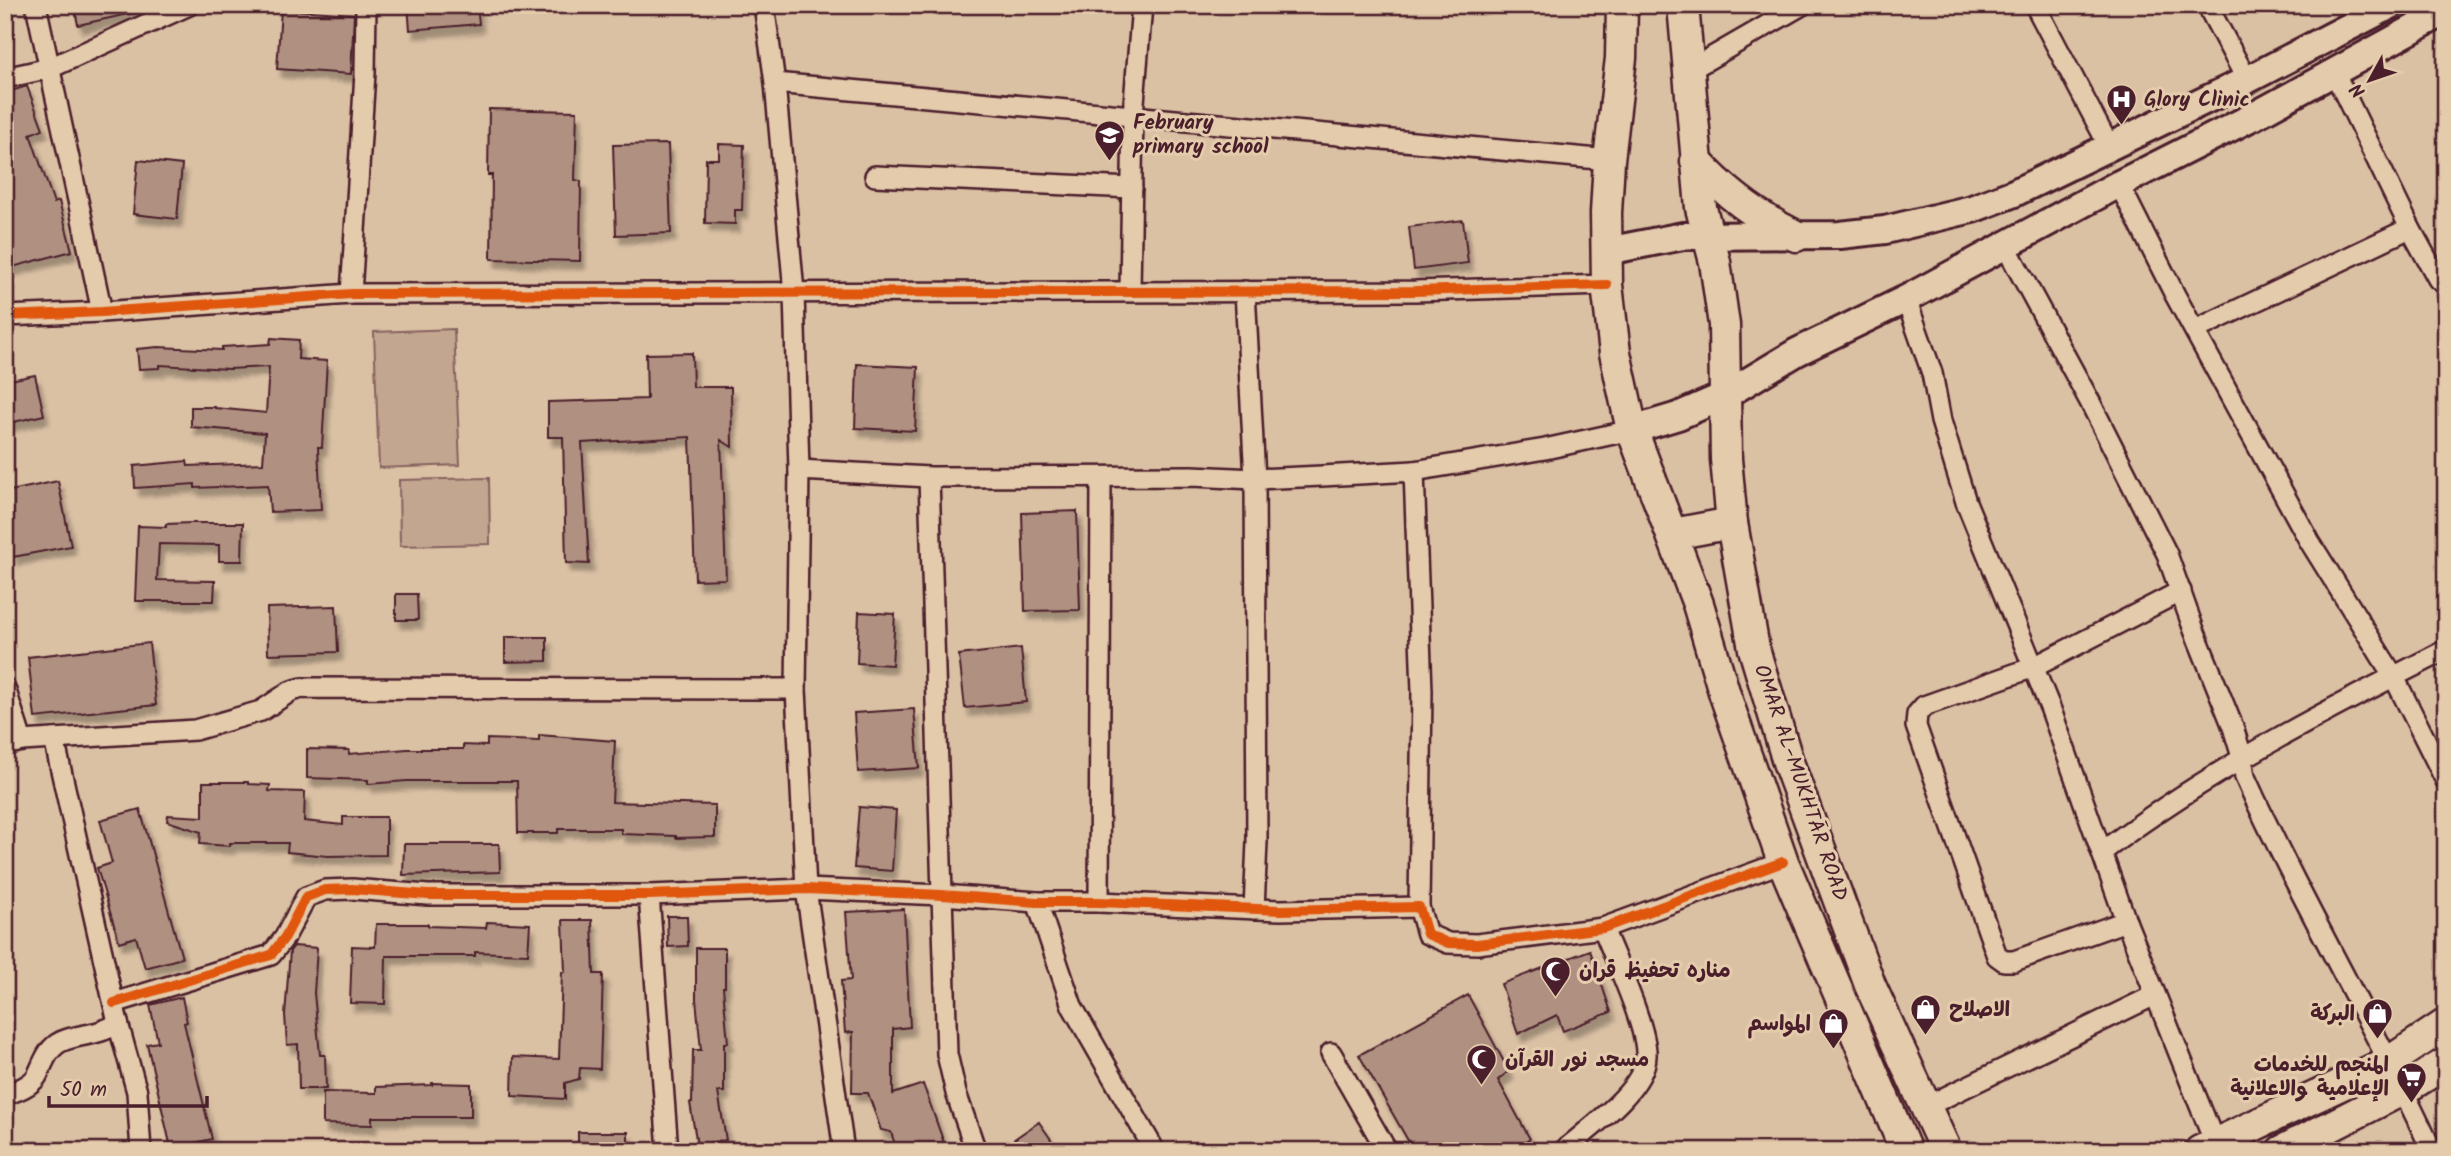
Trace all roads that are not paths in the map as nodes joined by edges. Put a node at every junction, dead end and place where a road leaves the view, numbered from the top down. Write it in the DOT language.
graph roads {
  1 [pos="36,5"];
  2 [pos="189,5"];
  3 [pos="366,5"];
  4 [pos="764,5"];
  5 [pos="1142,5"];
  6 [pos="1622,5"];
  7 [pos="1683,5"];
  8 [pos="1802,5"];
  9 [pos="2035,5"];
  10 [pos="2207,5"];
  11 [pos="2391,5"];
  12 [pos="2446,11"];
  13 [pos="50,68"];
  14 [pos="1688,71"];
  15 [pos="2334,72"];
  16 [pos="5,78"];
  17 [pos="2247,80"];
  18 [pos="775,83"];
  19 [pos="1133,115"];
  20 [pos="2109,146"];
  21 [pos="1609,160"];
  22 [pos="1696,161"];
  23 [pos="875,176"];
  24 [pos="2119,184"];
  25 [pos="1132,188"];
  26 [pos="2410,228"];
  27 [pos="1709,235"];
  28 [pos="1796,236"];
  29 [pos="2005,245"];
  30 [pos="1607,251"];
  31 [pos="1607,285"];
  32 [pos="2446,285"];
  33 [pos="1130,291"];
  34 [pos="1245,291"];
  35 [pos="794,292"];
  36 [pos="351,294"];
  37 [pos="1906,299"];
  38 [pos="102,312"];
  39 [pos="5,316"];
  40 [pos="2195,330"];
  41 [pos="1724,396"];
  42 [pos="1632,430"];
  43 [pos="799,470"];
  44 [pos="1414,471"];
  45 [pos="929,477"];
  46 [pos="1101,478"];
  47 [pos="1255,479"];
  48 [pos="1732,523"];
  49 [pos="1673,534"];
  50 [pos="2181,591"];
  51 [pos="2446,650"];
  52 [pos="2034,667"];
  53 [pos="2394,677"];
  54 [pos="5,688"];
  55 [pos="796,689"];
  56 [pos="54,739"];
  57 [pos="14,743"];
  58 [pos="2242,757"];
  59 [pos="2446,781"];
  60 [pos="2102,852"];
  61 [pos="1783,862"];
  62 [pos="806,889"];
  63 [pos="649,895"];
  64 [pos="942,895"];
  65 [pos="1037,902"];
  66 [pos="1099,902"];
  67 [pos="1419,907"];
  68 [pos="1254,909"];
  69 [pos="2126,921"];
  70 [pos="1603,929"];
  71 [pos="2155,995"];
  72 [pos="114,1003"];
  73 [pos="118,1023"];
  74 [pos="2446,1024"];
  75 [pos="1331,1053"];
  76 [pos="2389,1062"];
  77 [pos="2446,1063"];
  78 [pos="2404,1089"];
  79 [pos="5,1095"];
  80 [pos="1925,1107"];
  81 [pos="2211,1148"];
  82 [pos="141,1151"];
  83 [pos="668,1151"];
  84 [pos="844,1151"];
  85 [pos="976,1151"];
  86 [pos="1155,1151"];
  87 [pos="1387,1151"];
  88 [pos="1563,1151"];
  89 [pos="1906,1151"];
  90 [pos="1946,1151"];
  91 [pos="2282,1151"];
  92 [pos="2432,1151"];
  1 -- 13 [label="street"];
  2 -- 13 [label="street"];
  3 -- 36 [label="street"];
  4 -- 18 [label="street"];
  5 -- 19 [label="street"];
  6 -- 21 [label="main road, OMAR AL-MUKHTĀR ROAD"];
  7 -- 14 [label="main road, OMAR AL-MUKHTĀR ROAD"];
  8 -- 14 [label="street"];
  9 -- 20 [label="street"];
  10 -- 17 [label="street"];
  11 -- 17 [label="main road"];
  12 -- 15 [label="main road"];
  13 -- 16 [label="street"];
  13 -- 38 [label="street"];
  14 -- 22 [label="main road, OMAR AL-MUKHTĀR ROAD"];
  15 -- 24 [label="main road"];
  15 -- 26 [label="street"];
  17 -- 20 [label="main road"];
  18 -- 19 [label="street"];
  18 -- 35 [label="street"];
  19 -- 21 [label="street"];
  19 -- 25 [label="street"];
  20 -- 28 [label="main road"];
  21 -- 30 [label="main road, OMAR AL-MUKHTĀR ROAD"];
  22 -- 27 [label="main road, OMAR AL-MUKHTĀR ROAD"];
  22 -- 28 [label="main road"];
  23 -- 25 [label="street"];
  24 -- 29 [label="main road"];
  24 -- 40 [label="street"];
  25 -- 33 [label="street"];
  26 -- 32 [label="street"];
  26 -- 40 [label="street"];
  27 -- 28 [label="main road"];
  27 -- 30 [label="main road"];
  27 -- 41 [label="main road, OMAR AL-MUKHTĀR ROAD"];
  29 -- 37 [label="main road"];
  29 -- 50 [label="street"];
  30 -- 31 [label="main road, OMAR AL-MUKHTĀR ROAD"];
  31 -- 34 [label="street"];
  31 -- 42 [label="main road, OMAR AL-MUKHTĀR ROAD"];
  33 -- 34 [label="street"];
  33 -- 35 [label="street"];
  34 -- 47 [label="street"];
  35 -- 36 [label="street"];
  35 -- 43 [label="street"];
  36 -- 38 [label="street"];
  37 -- 41 [label="main road"];
  37 -- 52 [label="street"];
  38 -- 39 [label="street"];
  40 -- 53 [label="street"];
  41 -- 42 [label="main road"];
  41 -- 48 [label="main road, OMAR AL-MUKHTĀR ROAD"];
  42 -- 44 [label="street"];
  42 -- 49 [label="main road, OMAR AL-MUKHTĀR ROAD"];
  43 -- 45 [label="street"];
  43 -- 55 [label="street"];
  44 -- 47 [label="street"];
  44 -- 67 [label="street"];
  45 -- 46 [label="street"];
  45 -- 64 [label="street"];
  46 -- 47 [label="street"];
  46 -- 66 [label="street"];
  47 -- 68 [label="street"];
  48 -- 49 [label="main road"];
  48 -- 80 [label="main road, OMAR AL-MUKHTĀR ROAD"];
  49 -- 61 [label="main road, OMAR AL-MUKHTĀR ROAD"];
  50 -- 52 [label="street"];
  50 -- 58 [label="street"];
  51 -- 53 [label="street"];
  52 -- 60 [label="street"];
  52 -- 69 [label="street"];
  53 -- 58 [label="street"];
  53 -- 59 [label="street"];
  54 -- 57 [label="street"];
  55 -- 56 [label="street"];
  55 -- 62 [label="street"];
  56 -- 57 [label="street"];
  56 -- 72 [label="street"];
  58 -- 60 [label="street"];
  58 -- 76 [label="street"];
  60 -- 69 [label="street"];
  61 -- 70 [label="street"];
  61 -- 89 [label="main road, OMAR AL-MUKHTĀR ROAD"];
  62 -- 63 [label="street"];
  62 -- 64 [label="street"];
  62 -- 84 [label="street"];
  63 -- 72 [label="street"];
  63 -- 83 [label="street"];
  64 -- 65 [label="street"];
  64 -- 85 [label="street"];
  65 -- 66 [label="street"];
  65 -- 86 [label="street"];
  66 -- 68 [label="street"];
  67 -- 68 [label="street"];
  67 -- 70 [label="street"];
  69 -- 71 [label="street"];
  70 -- 88 [label="street"];
  71 -- 80 [label="street"];
  71 -- 81 [label="street"];
  72 -- 73 [label="street"];
  73 -- 79 [label="street"];
  73 -- 82 [label="street"];
  74 -- 76 [label="main road"];
  75 -- 87 [label="street"];
  76 -- 78 [label="street"];
  76 -- 81 [label="main road"];
  77 -- 78 [label="main road"];
  78 -- 91 [label="main road"];
  78 -- 92 [label="street"];
  80 -- 90 [label="main road, OMAR AL-MUKHTĀR ROAD"];
}
